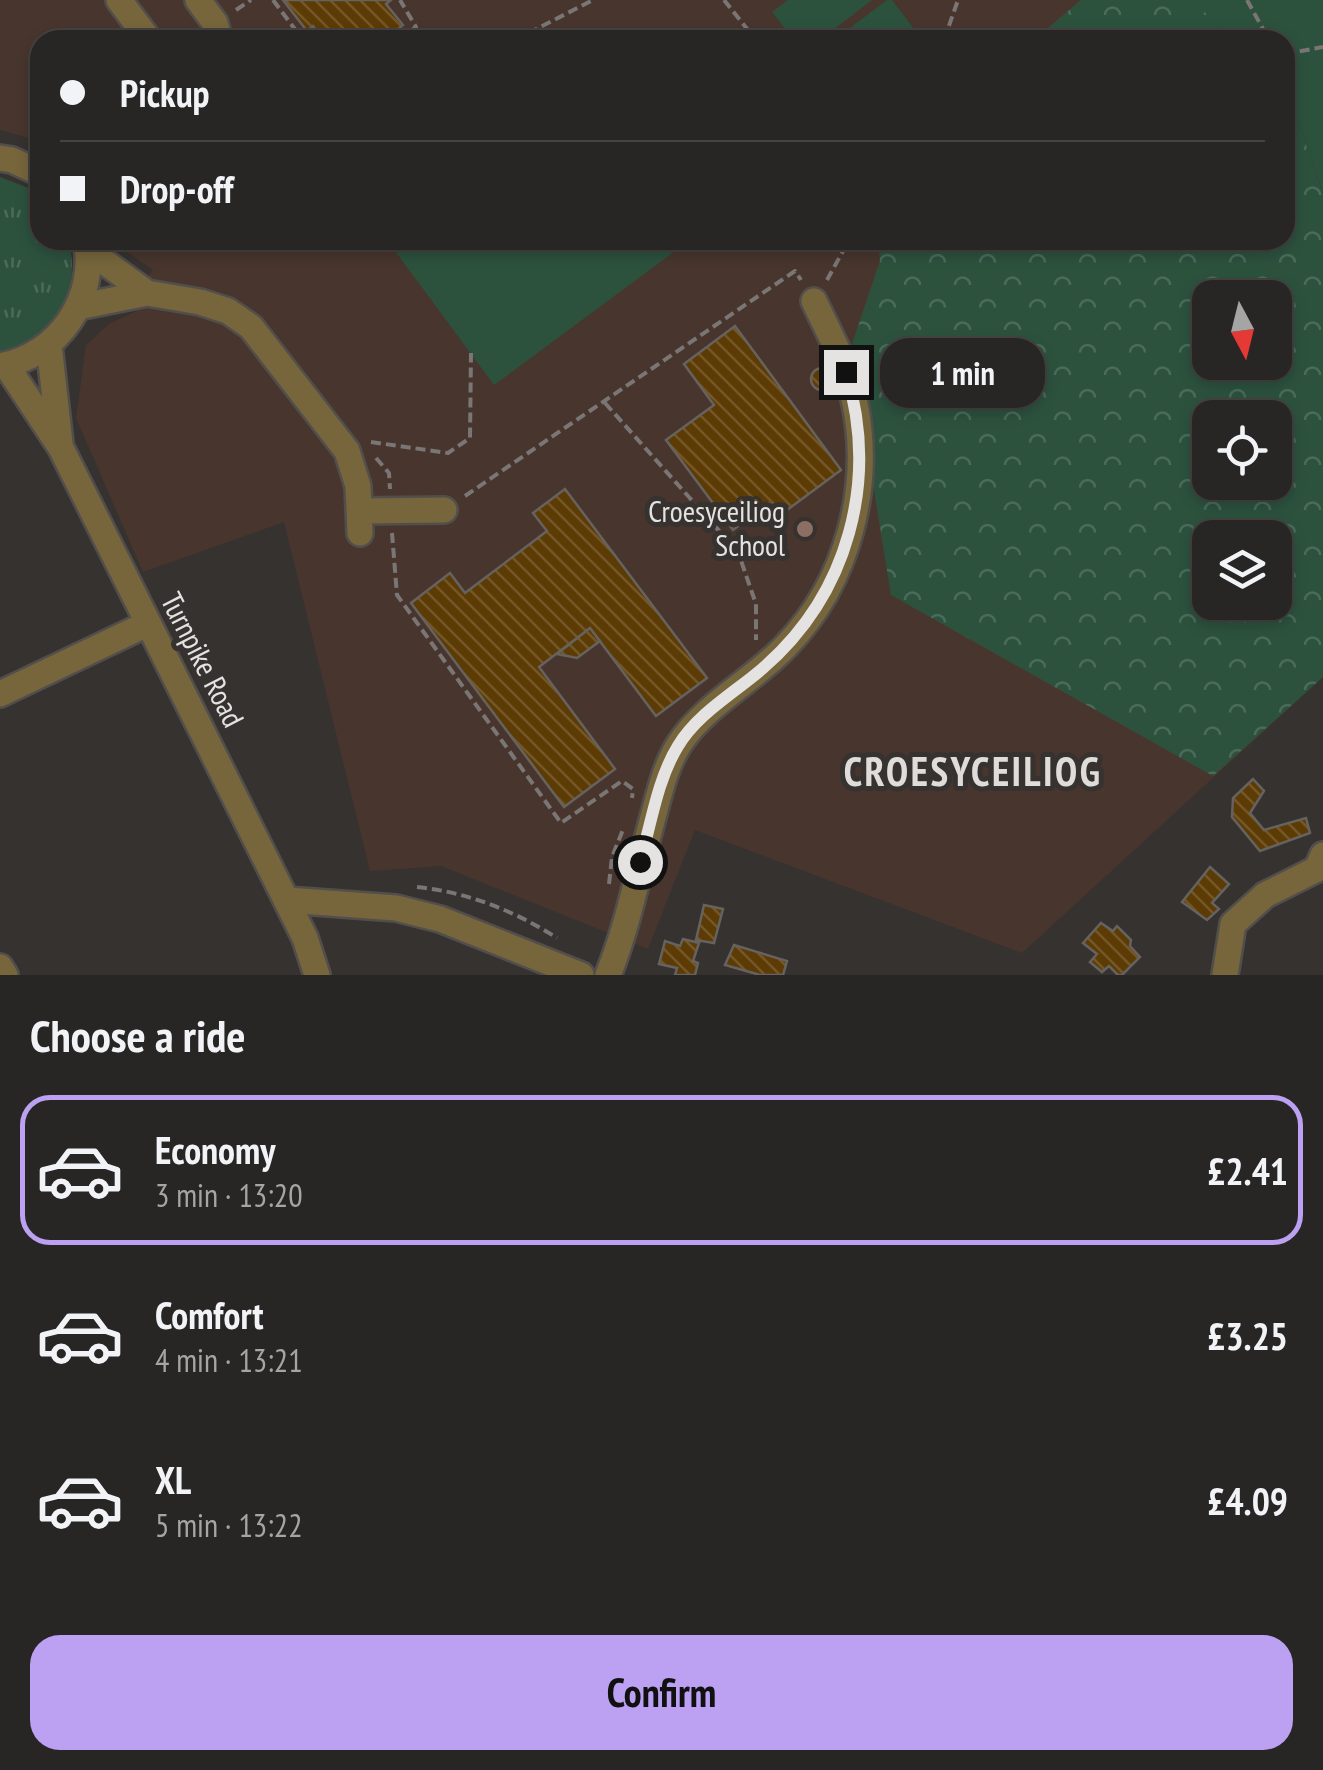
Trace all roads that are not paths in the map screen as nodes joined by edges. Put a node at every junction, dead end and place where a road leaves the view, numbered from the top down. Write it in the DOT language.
graph roads {
  1 [pos="119,0"];
  2 [pos="198,0"];
  3 [pos="142,30"];
  4 [pos="217,30"];
  5 [pos="0,158"];
  6 [pos="30,167"];
  7 [pos="87,250"];
  8 [pos="93,250"];
  9 [pos="147,293"];
  10 [pos="814,301"];
  11 [pos="78,308"];
  12 [pos="49,344"];
  13 [pos="3,366"];
  14 [pos="61,448"];
  15 [pos="444,510"];
  16 [pos="147,624"];
  17 [pos="0,694"];
  18 [pos="1320,862"];
  19 [pos="287,900"];
  20 [pos="0,967"];
  21 [pos="576,974"];
  22 [pos="4,975"];
  23 [pos="317,975"];
  24 [pos="608,975"];
  25 [pos="1224,975"];
  1 -- 3 [label="street"];
  2 -- 4 [label="street"];
  5 -- 6 [label="street"];
  7 -- 11 [label="street, Turnpike Road"];
  8 -- 9 [label="street"];
  9 -- 11 [label="street"];
  9 -- 15 [label="street"];
  10 -- 24 [label="street"];
  11 -- 12 [label="street, Turnpike Road"];
  12 -- 13 [label="street, Turnpike Road"];
  12 -- 14 [label="street, Turnpike Road"];
  13 -- 14 [label="street, Turnpike Road"];
  14 -- 16 [label="street, Turnpike Road"];
  16 -- 17 [label="street"];
  16 -- 19 [label="street, Turnpike Road"];
  18 -- 25 [label="street"];
  19 -- 21 [label="street"];
  19 -- 23 [label="street, Turnpike Road"];
  20 -- 22 [label="street"];
}
